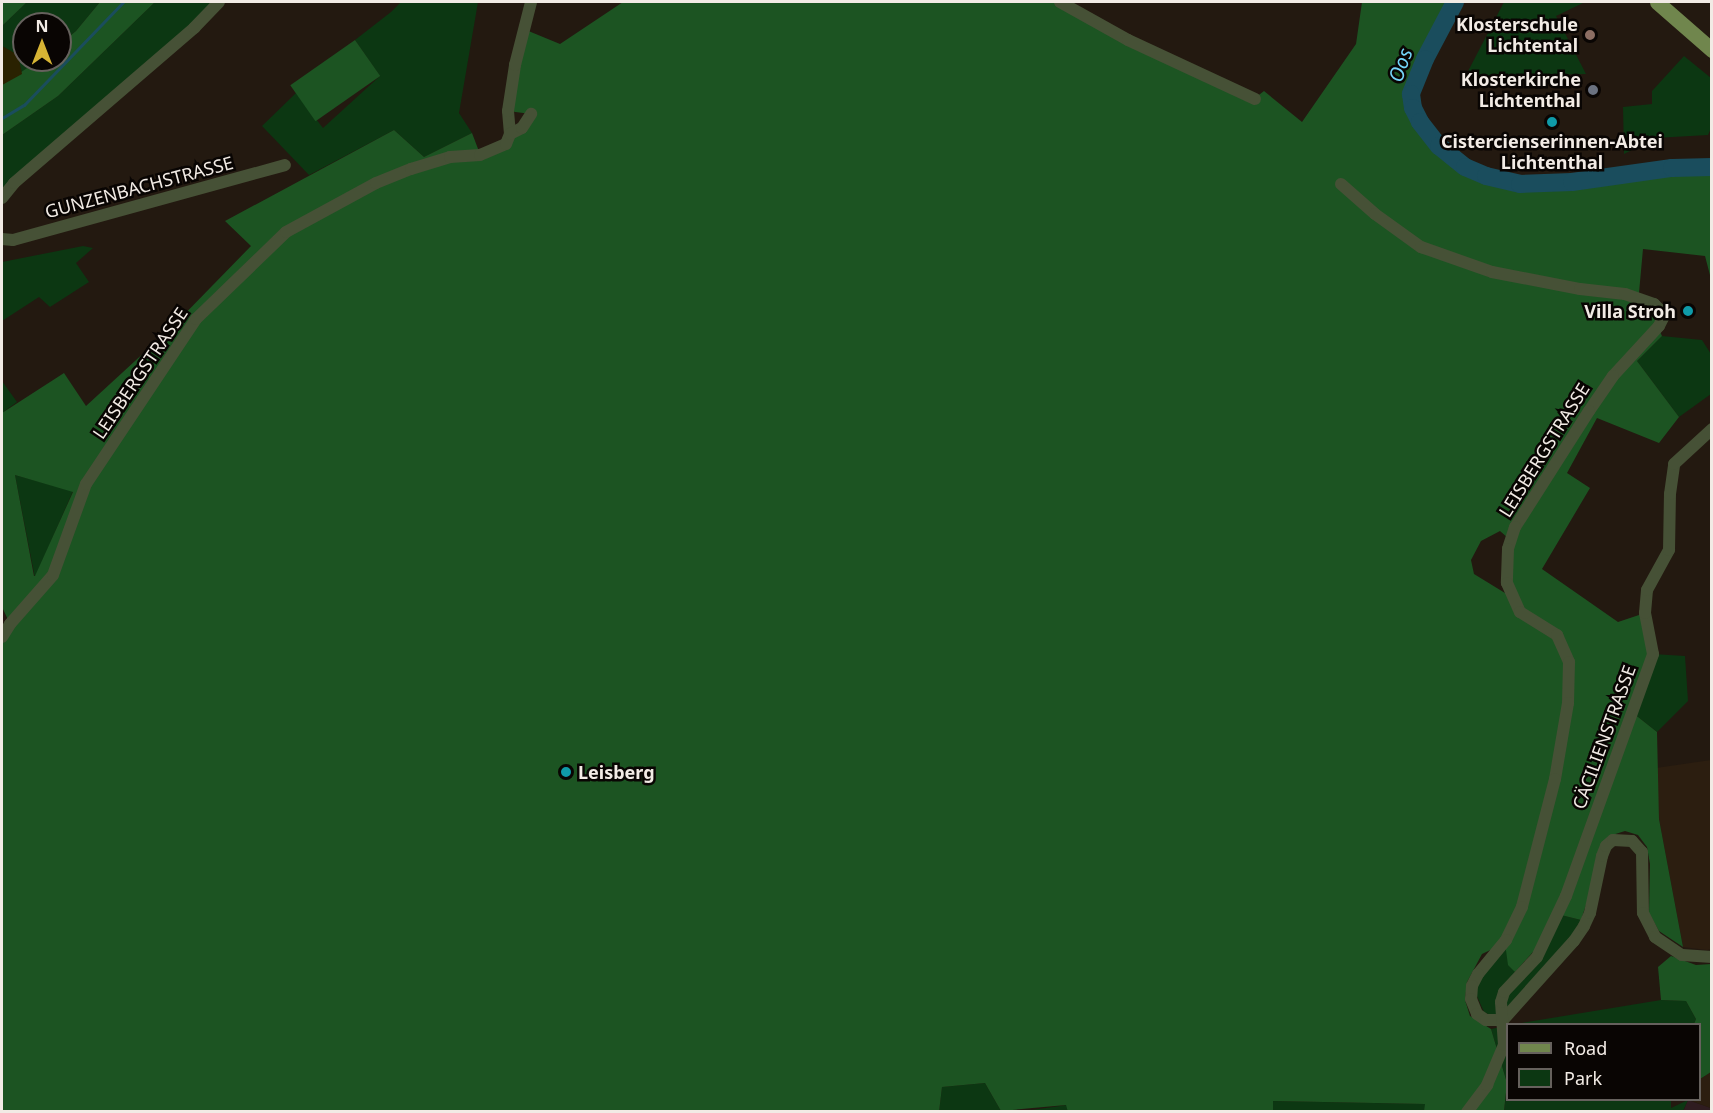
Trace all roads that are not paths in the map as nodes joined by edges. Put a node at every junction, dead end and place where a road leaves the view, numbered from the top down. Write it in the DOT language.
graph roads {
  1 [pos="219,2"];
  2 [pos="531,2"];
  3 [pos="1060,2"];
  4 [pos="1657,2"];
  5 [pos="1712,50"];
  6 [pos="1255,99"];
  7 [pos="531,114"];
  8 [pos="510,134"];
  9 [pos="285,165"];
  10 [pos="1341,184"];
  11 [pos="2,198"];
  12 [pos="2,239"];
  13 [pos="1712,429"];
  14 [pos="2,637"];
  15 [pos="1712,957"];
  16 [pos="1503,1020"];
  17 [pos="1467,1112"];
  1 -- 11 [label="street"];
  2 -- 8 [label="street"];
  3 -- 6 [label="street"];
  4 -- 5 [label="main road"];
  7 -- 8 [label="street, LEISBERGSTRASSE"];
  8 -- 14 [label="street, LEISBERGSTRASSE"];
  9 -- 12 [label="street, GUNZENBACHSTRASSE"];
  10 -- 16 [label="street, LEISBERGSTRASSE"];
  13 -- 16 [label="street, CÄCILIENSTRASSE"];
  15 -- 16 [label="street"];
  16 -- 17 [label="street, CÄCILIENSTRASSE"];
}
